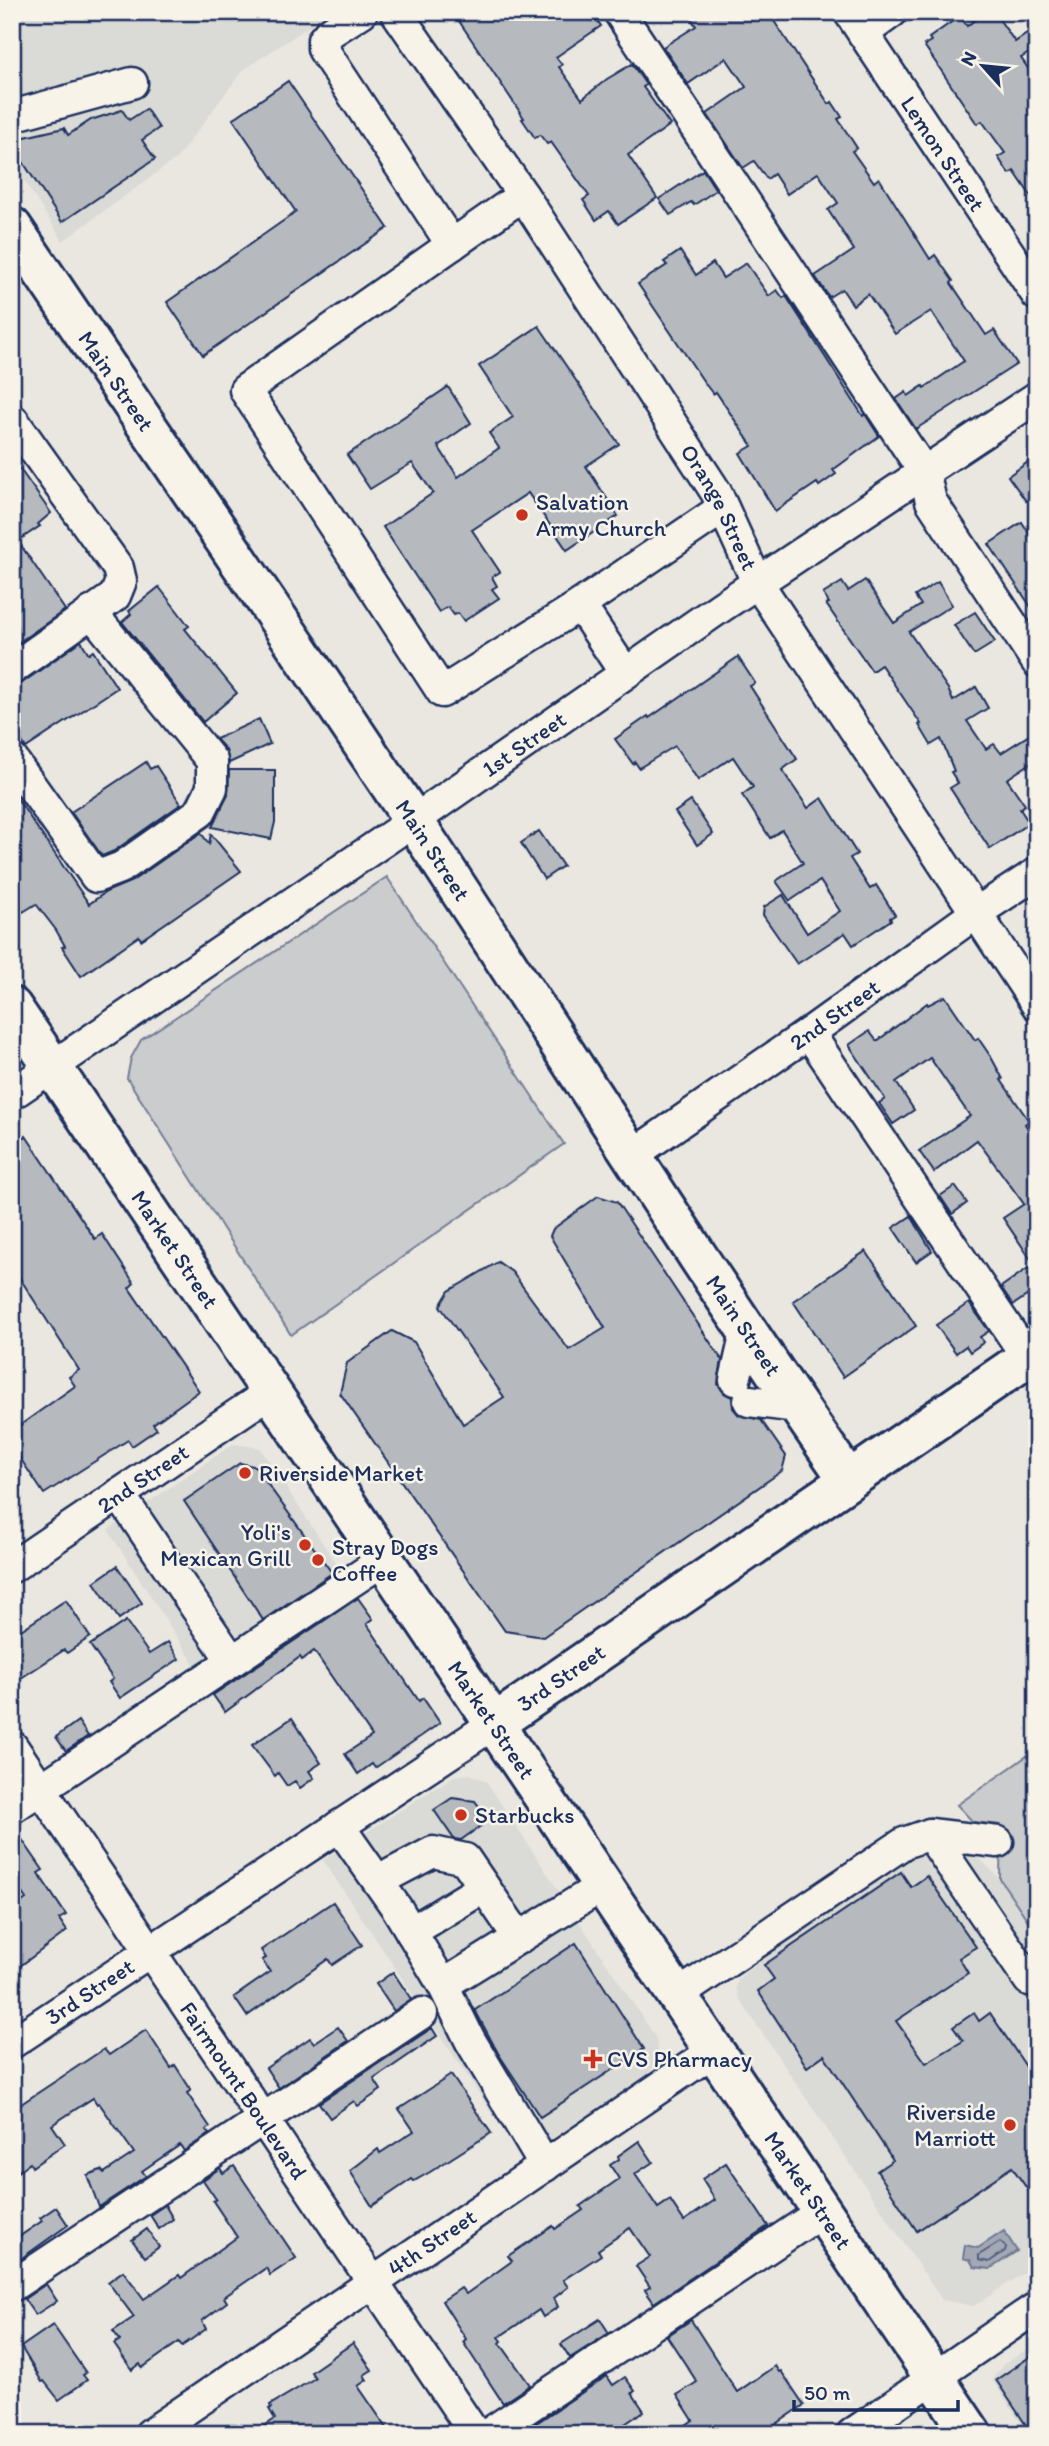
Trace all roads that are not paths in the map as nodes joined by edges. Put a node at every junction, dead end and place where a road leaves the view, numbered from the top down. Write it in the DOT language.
graph roads {
  1 [pos="362,12"];
  2 [pos="396,12"];
  3 [pos="620,12"];
  4 [pos="892,12"];
  5 [pos="856,23"];
  6 [pos="132,83"];
  7 [pos="12,116"];
  8 [pos="523,195"];
  9 [pos="12,227"];
  10 [pos="452,245"];
  11 [pos="1037,295"];
  12 [pos="1037,397"];
  13 [pos="12,419"];
  14 [pos="924,472"];
  15 [pos="723,508"];
  16 [pos="757,582"];
  17 [pos="580,605"];
  18 [pos="91,612"];
  19 [pos="1037,662"];
  20 [pos="12,669"];
  21 [pos="625,673"];
  22 [pos="12,759"];
  23 [pos="413,821"];
  24 [pos="1037,873"];
  25 [pos="976,912"];
  26 [pos="1037,1005"];
  27 [pos="12,1007"];
  28 [pos="809,1033"];
  29 [pos="53,1067"];
  30 [pos="12,1094"];
  31 [pos="631,1156"];
  32 [pos="747,1328"];
  33 [pos="1032,1354"];
  34 [pos="272,1391"];
  35 [pos="798,1407"];
  36 [pos="848,1479"];
  37 [pos="119,1494"];
  38 [pos="385,1559"];
  39 [pos="12,1567"];
  40 [pos="232,1661"];
  41 [pos="495,1723"];
  42 [pos="12,1746"];
  43 [pos="41,1789"];
  44 [pos="12,1808"];
  45 [pos="339,1826"];
  46 [pos="930,1834"];
  47 [pos="998,1842"];
  48 [pos="378,1881"];
  49 [pos="604,1885"];
  50 [pos="484,1887"];
  51 [pos="411,1932"];
  52 [pos="519,1938"];
  53 [pos="150,1952"];
  54 [pos="1029,1980"];
  55 [pos="443,1985"];
  56 [pos="678,1996"];
  57 [pos="422,2013"];
  58 [pos="12,2043"];
  59 [pos="715,2050"];
  60 [pos="262,2118"];
  61 [pos="545,2166"];
  62 [pos="823,2211"];
  63 [pos="375,2283"];
  64 [pos="12,2286"];
  65 [pos="1037,2307"];
  66 [pos="934,2376"];
  67 [pos="150,2434"];
  68 [pos="475,2434"];
  69 [pos="488,2434"];
  70 [pos="852,2434"];
  71 [pos="972,2434"];
  1 -- 10 [label="street"];
  2 -- 8 [label="street, Orange Street"];
  3 -- 14 [label="street"];
  4 -- 5 [label="street"];
  5 -- 11 [label="street, Lemon Street"];
  6 -- 7 [label="street"];
  8 -- 10 [label="street"];
  8 -- 15 [label="street, Orange Street"];
  9 -- 23 [label="main road, Main Street"];
  10 -- 17 [label="street"];
  12 -- 14 [label="street, 1st Street"];
  13 -- 18 [label="street"];
  14 -- 16 [label="street, 1st Street"];
  14 -- 19 [label="street"];
  15 -- 16 [label="street, Orange Street"];
  15 -- 17 [label="street"];
  16 -- 21 [label="street, 1st Street"];
  16 -- 25 [label="street, Orange Street"];
  17 -- 21 [label="street"];
  18 -- 20 [label="street"];
  18 -- 22 [label="street"];
  21 -- 23 [label="street, 1st Street"];
  23 -- 29 [label="street, 1st Street"];
  23 -- 31 [label="main road, Main Street"];
  24 -- 25 [label="street, 2nd Street"];
  25 -- 26 [label="street, Orange Street"];
  25 -- 28 [label="street, 2nd Street"];
  27 -- 29 [label="main road, Market Street"];
  28 -- 31 [label="street, 2nd Street"];
  28 -- 33 [label="street"];
  29 -- 30 [label="street, 1st Street"];
  29 -- 34 [label="main road, Market Street"];
  31 -- 32 [label="main road, Main Street"];
  32 -- 35 [label="main road, Main Street"];
  32 -- 35 [label="street"];
  33 -- 36 [label="main road, 3rd Street"];
  34 -- 37 [label="street, 2nd Street"];
  34 -- 38 [label="main road, Market Street"];
  35 -- 36 [label="main road, Main Street"];
  36 -- 41 [label="main road, 3rd Street"];
  37 -- 39 [label="street, 2nd Street"];
  37 -- 40 [label="street"];
  38 -- 40 [label="street"];
  38 -- 41 [label="main road, Market Street"];
  40 -- 43 [label="street"];
  41 -- 45 [label="street, 3rd Street"];
  41 -- 49 [label="main road, Market Street"];
  42 -- 43 [label="street, Fairmount Boulevard"];
  43 -- 44 [label="street"];
  43 -- 53 [label="street, Fairmount Boulevard"];
  45 -- 48 [label="street"];
  45 -- 53 [label="street, 3rd Street"];
  46 -- 47 [label="street"];
  46 -- 54 [label="street"];
  46 -- 56 [label="street"];
  48 -- 50 [label="street"];
  48 -- 51 [label="street"];
  49 -- 52 [label="street"];
  49 -- 56 [label="main road, Market Street"];
  50 -- 51 [label="street"];
  50 -- 52 [label="street"];
  51 -- 55 [label="street"];
  52 -- 55 [label="street"];
  53 -- 58 [label="street, 3rd Street"];
  53 -- 60 [label="street, Fairmount Boulevard"];
  55 -- 61 [label="street"];
  56 -- 59 [label="main road, Market Street"];
  57 -- 60 [label="street"];
  59 -- 61 [label="street, 4th Street"];
  59 -- 62 [label="main road, Market Street"];
  60 -- 63 [label="street, Fairmount Boulevard"];
  60 -- 64 [label="street"];
  61 -- 63 [label="street, 4th Street"];
  62 -- 66 [label="main road, Market Street"];
  62 -- 69 [label="street"];
  63 -- 67 [label="street, 4th Street"];
  63 -- 68 [label="street, Fairmount Boulevard"];
  65 -- 66 [label="street"];
  66 -- 70 [label="street"];
  66 -- 71 [label="main road, Market Street"];
}
